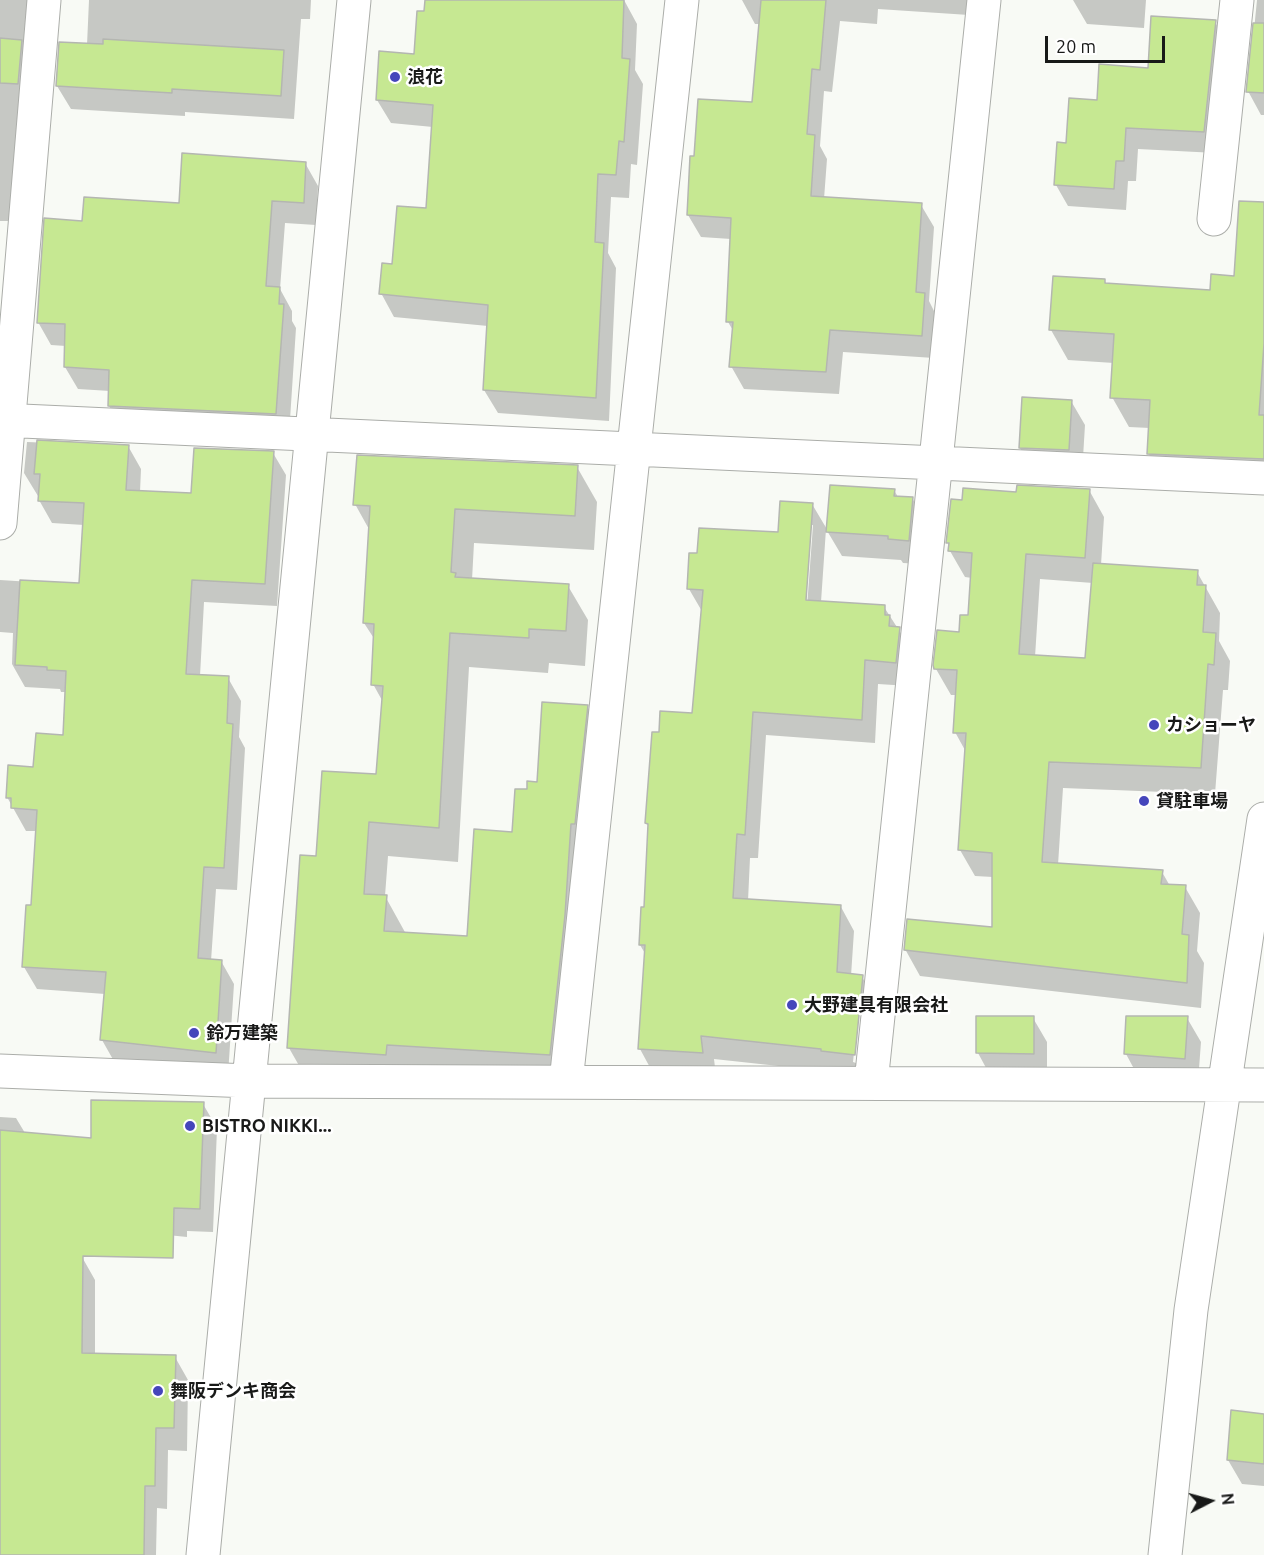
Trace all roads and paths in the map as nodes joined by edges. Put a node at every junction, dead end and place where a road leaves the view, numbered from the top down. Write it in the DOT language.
graph roads {
  1 [pos="44,0"];
  2 [pos="354,0"];
  3 [pos="682,0"];
  4 [pos="984,0"];
  5 [pos="1237,0"];
  6 [pos="1214,219"];
  7 [pos="4,421"];
  8 [pos="312,435"];
  9 [pos="633,449"];
  10 [pos="936,463"];
  11 [pos="1264,478"];
  12 [pos="0,523"];
  13 [pos="1264,819"];
  14 [pos="0,1071"];
  15 [pos="249,1081"];
  16 [pos="566,1082"];
  17 [pos="871,1083"];
  18 [pos="1224,1084"];
  19 [pos="1264,1085"];
  20 [pos="204,1555"];
  21 [pos="1165,1555"];
  1 -- 7 [label="street"];
  2 -- 8 [label="street"];
  3 -- 9 [label="street"];
  4 -- 10 [label="street"];
  5 -- 6 [label="street"];
  7 -- 8 [label="street"];
  7 -- 12 [label="street"];
  8 -- 9 [label="street"];
  8 -- 15 [label="street"];
  9 -- 10 [label="street"];
  9 -- 16 [label="street"];
  10 -- 11 [label="street"];
  10 -- 17 [label="street"];
  13 -- 18 [label="street"];
  14 -- 15 [label="street"];
  15 -- 16 [label="street"];
  15 -- 20 [label="street"];
  16 -- 17 [label="street"];
  17 -- 18 [label="street"];
  18 -- 19 [label="street"];
  18 -- 21 [label="street"];
}
